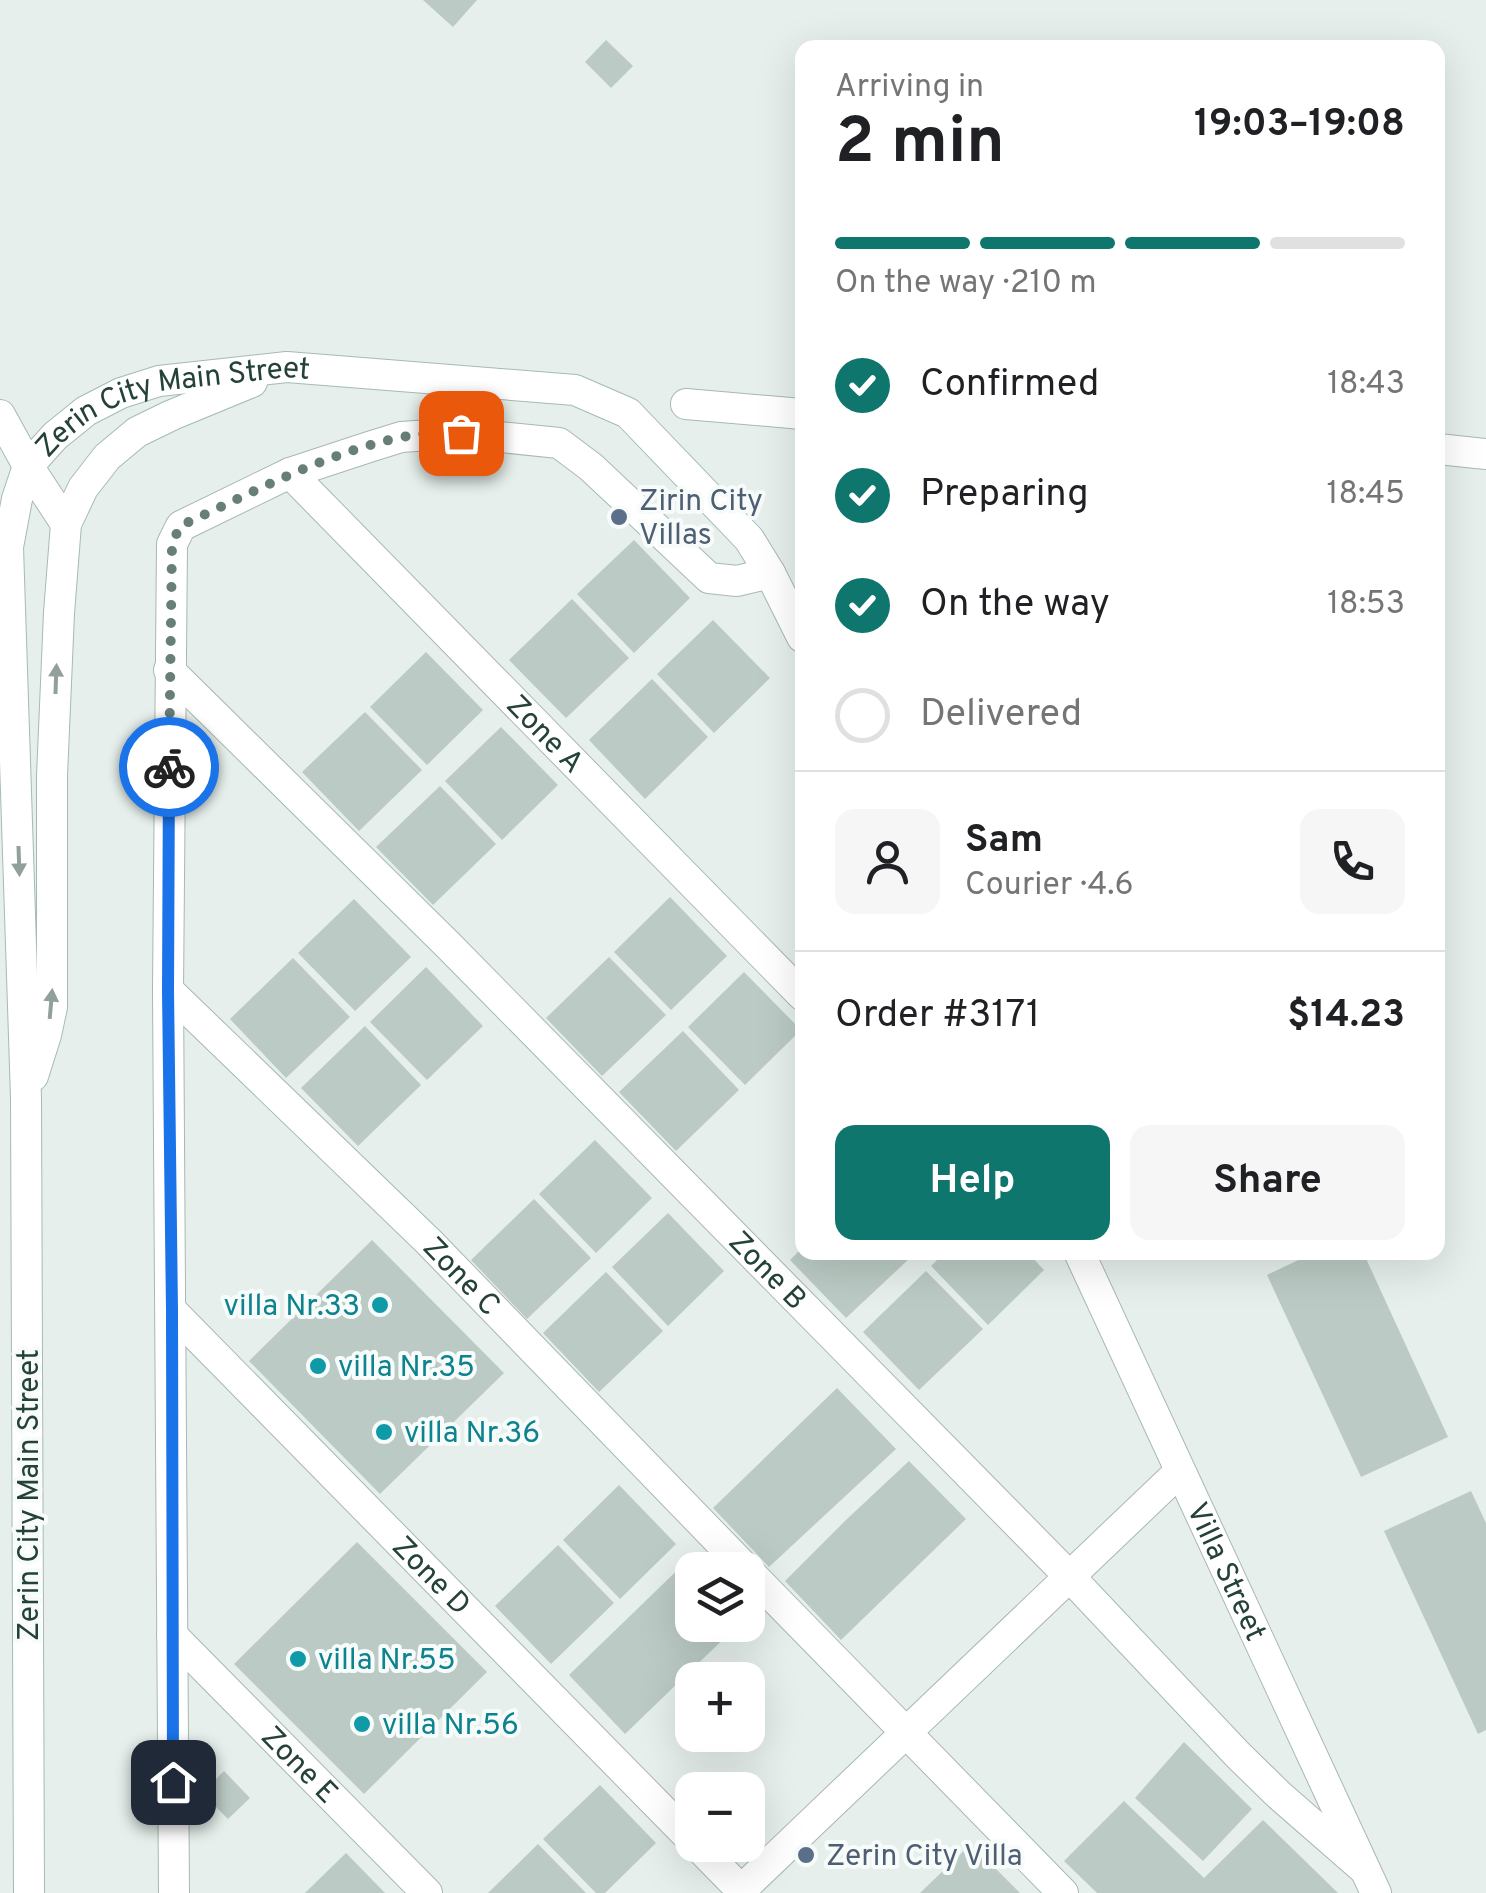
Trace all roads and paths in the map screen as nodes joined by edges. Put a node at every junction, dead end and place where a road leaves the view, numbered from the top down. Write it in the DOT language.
graph roads {
  1 [pos="287,367"];
  2 [pos="686,404"];
  3 [pos="795,413"];
  4 [pos="0,415"];
  5 [pos="1445,450"];
  6 [pos="1486,454"];
  7 [pos="28,466"];
  8 [pos="290,473"];
  9 [pos="66,524"];
  10 [pos="770,573"];
  11 [pos="795,622"];
  12 [pos="170,670"];
  13 [pos="795,988"];
  14 [pos="168,990"];
  15 [pos="26,1098"];
  16 [pos="1084,1264"];
  17 [pos="172,1310"];
  18 [pos="1179,1472"];
  19 [pos="730,1552"];
  20 [pos="1070,1577"];
  21 [pos="765,1589"];
  22 [pos="172,1635"];
  23 [pos="906,1734"];
  24 [pos="675,1823"];
  25 [pos="713,1862"];
  26 [pos="1370,1882"];
  27 [pos="741,1892"];
  28 [pos="29,1893"];
  29 [pos="174,1893"];
  30 [pos="427,1893"];
  31 [pos="1062,1893"];
  1 -- 7 [label="street, Zerin City Main Street"];
  1 -- 9 [label="street, Zerin City Main Street"];
  1 -- 10 [label="street"];
  2 -- 3 [label="street"];
  4 -- 7 [label="street"];
  5 -- 6 [label="street"];
  7 -- 9 [label="street"];
  7 -- 15 [label="street, Zerin City Main Street, one-way"];
  8 -- 10 [label="street"];
  8 -- 12 [label="street"];
  8 -- 13 [label="street, Zone A"];
  15 -- 9 [label="street, Zerin City Main Street, one-way"];
  10 -- 11 [label="street"];
  12 -- 14 [label="street"];
  12 -- 20 [label="street, Zone B"];
  14 -- 17 [label="street"];
  14 -- 19 [label="street, Zone C"];
  15 -- 28 [label="street, Zerin City Main Street"];
  16 -- 18 [label="street, Villa Street"];
  17 -- 22 [label="street"];
  17 -- 24 [label="street, Zone D"];
  18 -- 20 [label="street"];
  18 -- 26 [label="street, Villa Street"];
  20 -- 23 [label="street"];
  20 -- 26 [label="street, Zone B"];
  21 -- 23 [label="street, Zone C"];
  22 -- 29 [label="street"];
  22 -- 30 [label="street, Zone E"];
  23 -- 27 [label="street"];
  23 -- 31 [label="street, Zone C"];
  25 -- 27 [label="street, Zone D"];
}
